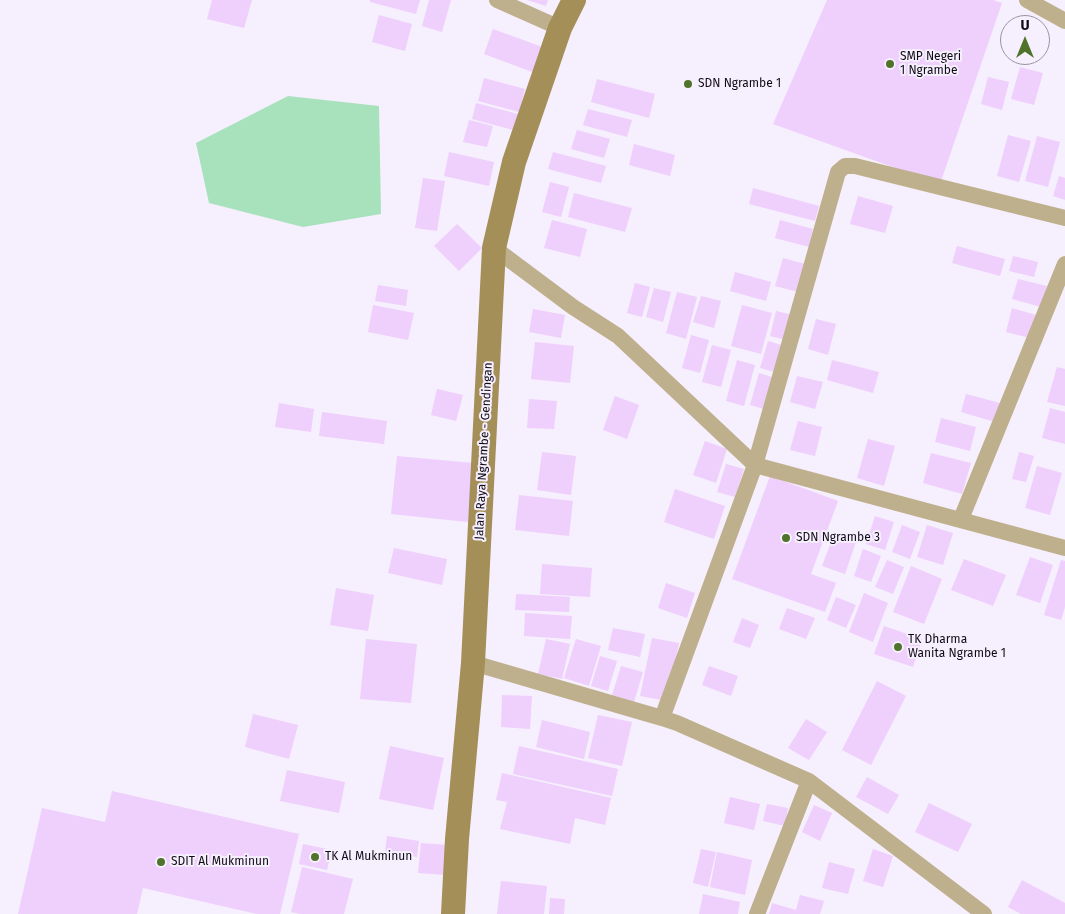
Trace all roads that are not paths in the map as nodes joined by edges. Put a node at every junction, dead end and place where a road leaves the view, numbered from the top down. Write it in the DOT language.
graph roads {
  1 [pos="497,0"];
  2 [pos="574,0"];
  3 [pos="1027,0"];
  4 [pos="1065,21"];
  5 [pos="560,28"];
  6 [pos="1065,218"];
  7 [pos="494,248"];
  8 [pos="1065,264"];
  9 [pos="755,465"];
  10 [pos="961,520"];
  11 [pos="1065,548"];
  12 [pos="472,663"];
  13 [pos="662,718"];
  14 [pos="809,781"];
  15 [pos="453,914"];
  16 [pos="756,914"];
  17 [pos="984,914"];
  1 -- 5 [label="street"];
  2 -- 5 [label="main road, Jalan Raya Ngrambe - Gendingan"];
  3 -- 4 [label="street"];
  5 -- 7 [label="main road, Jalan Raya Ngrambe - Gendingan"];
  6 -- 9 [label="street"];
  7 -- 9 [label="street"];
  7 -- 12 [label="main road, Jalan Raya Ngrambe - Gendingan"];
  8 -- 10 [label="street"];
  9 -- 10 [label="street"];
  9 -- 13 [label="street"];
  10 -- 11 [label="street"];
  12 -- 13 [label="street"];
  12 -- 15 [label="main road, Jalan Raya Ngrambe - Gendingan"];
  13 -- 14 [label="street"];
  14 -- 16 [label="street"];
  14 -- 17 [label="street"];
}
